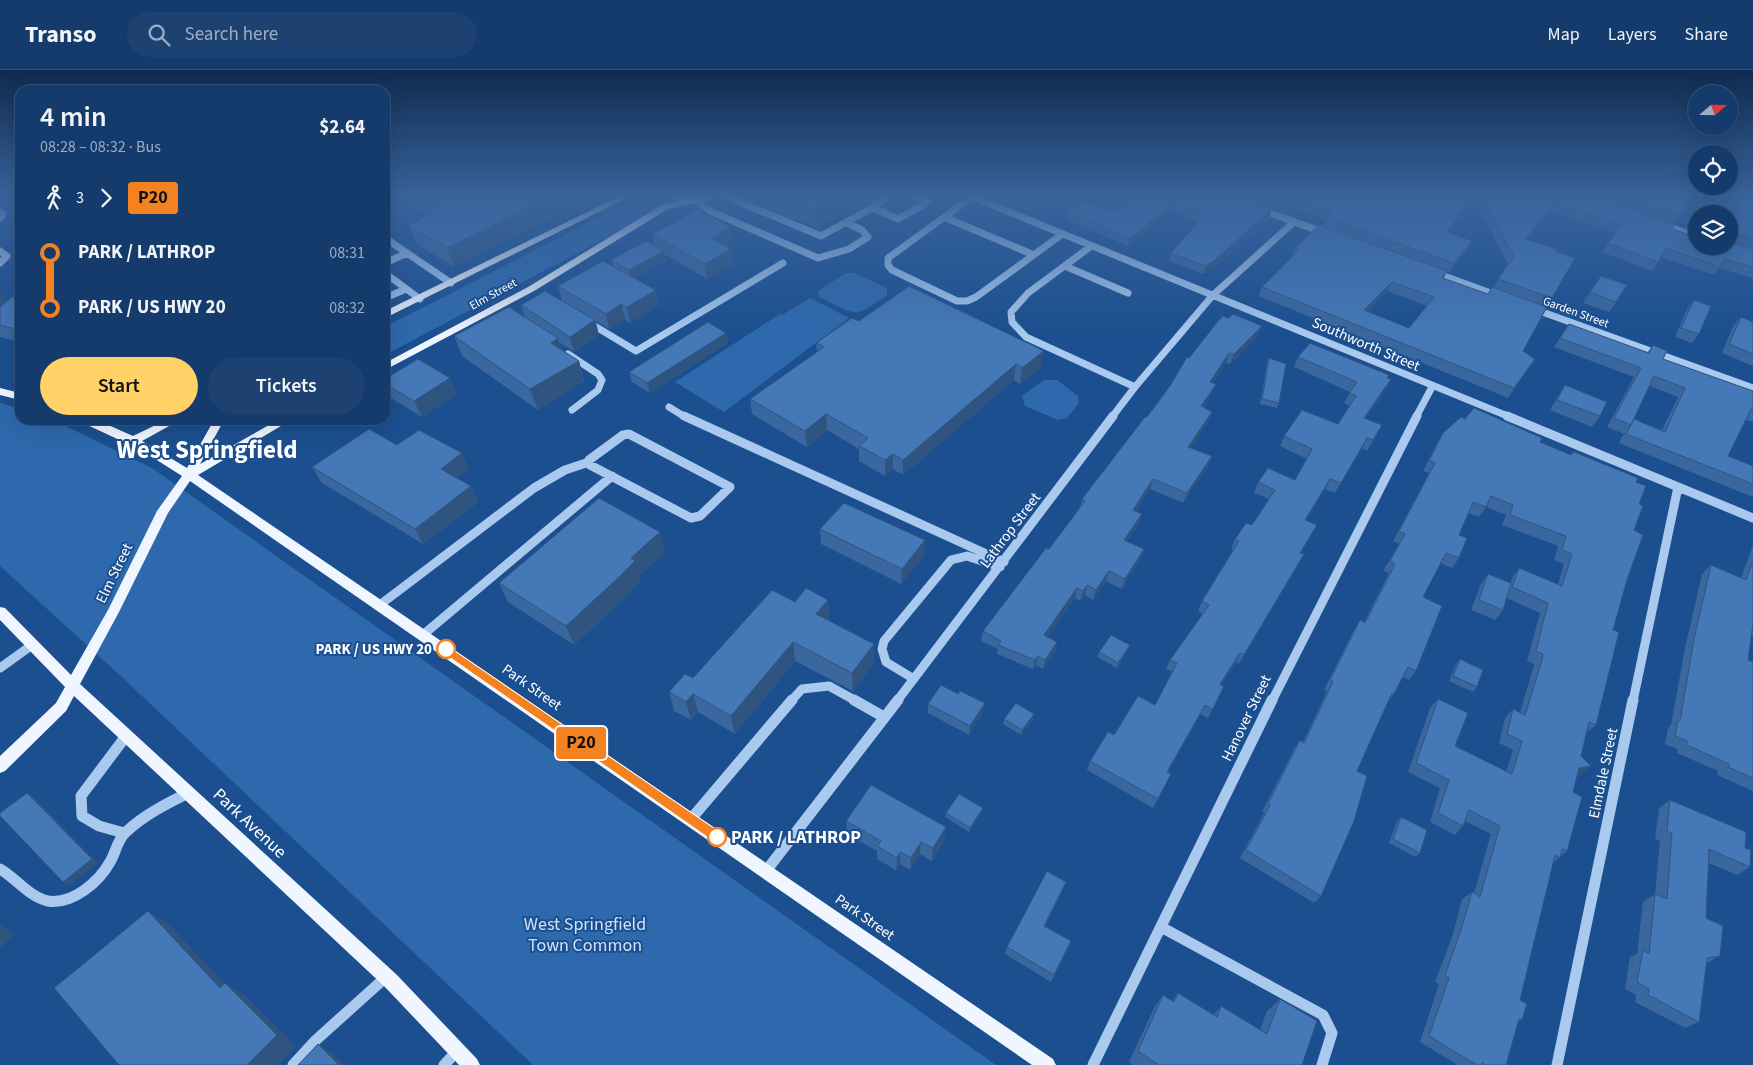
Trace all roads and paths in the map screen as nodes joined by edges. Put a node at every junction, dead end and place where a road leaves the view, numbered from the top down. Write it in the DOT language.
graph roads {
  1 [pos="535,241"];
  2 [pos="608,241"];
  3 [pos="780,241"];
  4 [pos="862,241"];
  5 [pos="911,241"];
  6 [pos="1002,241"];
  7 [pos="1052,241"];
  8 [pos="1077,241"];
  9 [pos="1273,241"];
  10 [pos="390,242"];
  11 [pos="1090,247"];
  12 [pos="0,251"];
  13 [pos="406,253"];
  14 [pos="1034,255"];
  15 [pos="390,261"];
  16 [pos="0,263"];
  17 [pos="783,263"];
  18 [pos="1065,266"];
  19 [pos="1425,269"];
  20 [pos="390,277"];
  21 [pos="451,283"];
  22 [pos="406,289"];
  23 [pos="1128,294"];
  24 [pos="1214,295"];
  25 [pos="390,296"];
  26 [pos="420,299"];
  27 [pos="1510,300"];
  28 [pos="1528,307"];
  29 [pos="390,314"];
  30 [pos="578,316"];
  31 [pos="558,347"];
  32 [pos="390,365"];
  33 [pos="1432,386"];
  34 [pos="1135,387"];
  35 [pos="1753,388"];
  36 [pos="0,391"];
  37 [pos="15,396"];
  38 [pos="669,407"];
  39 [pos="572,410"];
  40 [pos="98,425"];
  41 [pos="165,425"];
  42 [pos="216,425"];
  43 [pos="265,425"];
  44 [pos="277,425"];
  45 [pos="270,429"];
  46 [pos="133,441"];
  47 [pos="588,462"];
  48 [pos="188,476"];
  49 [pos="612,476"];
  50 [pos="1678,487"];
  51 [pos="1753,518"];
  52 [pos="1002,565"];
  53 [pos="381,604"];
  54 [pos="0,612"];
  55 [pos="424,634"];
  56 [pos="32,645"];
  57 [pos="0,668"];
  58 [pos="914,679"];
  59 [pos="73,686"];
  60 [pos="884,717"];
  61 [pos="126,736"];
  62 [pos="0,766"];
  63 [pos="188,793"];
  64 [pos="691,819"];
  65 [pos="124,833"];
  66 [pos="0,869"];
  67 [pos="766,871"];
  68 [pos="1161,927"];
  69 [pos="386,976"];
  70 [pos="457,1051"];
  71 [pos="293,1065"];
  72 [pos="444,1065"];
  73 [pos="471,1065"];
  74 [pos="1047,1065"];
  75 [pos="1093,1065"];
  76 [pos="1322,1065"];
  77 [pos="1557,1065"];
  1 -- 21 [label="main road, Elm Street"];
  2 -- 32 [label="main road, Elm Street"];
  3 -- 4 [label="street"];
  5 -- 14 [label="street"];
  6 -- 14 [label="street"];
  7 -- 14 [label="street"];
  8 -- 11 [label="street, Southworth Street"];
  9 -- 24 [label="street, Lathrop Street"];
  10 -- 13 [label="street"];
  11 -- 18 [label="street"];
  11 -- 24 [label="street, Southworth Street"];
  12 -- 16 [label="street"];
  13 -- 15 [label="street"];
  13 -- 21 [label="street"];
  17 -- 30 [label="street"];
  18 -- 23 [label="street"];
  18 -- 34 [label="street"];
  19 -- 27 [label="street"];
  20 -- 22 [label="street"];
  21 -- 26 [label="main road, Elm Street"];
  22 -- 25 [label="street"];
  22 -- 26 [label="street"];
  24 -- 33 [label="street, Southworth Street"];
  24 -- 34 [label="street, Lathrop Street"];
  26 -- 29 [label="main road, Elm Street"];
  28 -- 35 [label="street, Garden Street"];
  31 -- 39 [label="street"];
  33 -- 50 [label="street, Southworth Street"];
  33 -- 68 [label="street, Hanover Street"];
  34 -- 52 [label="street, Lathrop Street"];
  36 -- 37 [label="main road"];
  38 -- 52 [label="street"];
  40 -- 46 [label="main road, Park Street"];
  41 -- 46 [label="main road"];
  42 -- 48 [label="main road, Elm Street"];
  43 -- 45 [label="main road"];
  44 -- 45 [label="main road, Elm Street"];
  45 -- 48 [label="main road, Elm Street"];
  46 -- 48 [label="main road, Park Street"];
  47 -- 49 [label="street"];
  47 -- 49 [label="street"];
  47 -- 53 [label="street"];
  48 -- 53 [label="main road, Park Street"];
  48 -- 59 [label="main road, Elm Street"];
  49 -- 55 [label="street"];
  50 -- 51 [label="street, Southworth Street"];
  50 -- 77 [label="street, Elmdale Street"];
  52 -- 58 [label="street, Lathrop Street"];
  52 -- 58 [label="street"];
  53 -- 55 [label="main road, Park Street"];
  54 -- 56 [label="main road, Park Avenue"];
  55 -- 64 [label="main road, Park Street"];
  56 -- 57 [label="street"];
  56 -- 59 [label="main road, Park Avenue"];
  58 -- 60 [label="street, Lathrop Street"];
  59 -- 61 [label="main road, Park Avenue"];
  59 -- 62 [label="main road, Elm Street"];
  60 -- 64 [label="street"];
  60 -- 67 [label="street, Lathrop Street"];
  61 -- 63 [label="main road, Park Avenue"];
  61 -- 65 [label="street"];
  63 -- 65 [label="street"];
  63 -- 69 [label="main road, Park Avenue"];
  64 -- 67 [label="main road, Park Street"];
  65 -- 66 [label="street"];
  67 -- 74 [label="main road, Park Street"];
  68 -- 75 [label="street, Hanover Street"];
  68 -- 76 [label="street"];
  69 -- 70 [label="main road, Park Avenue"];
  69 -- 71 [label="street"];
  70 -- 72 [label="street"];
  70 -- 73 [label="main road, Park Avenue"];
}
